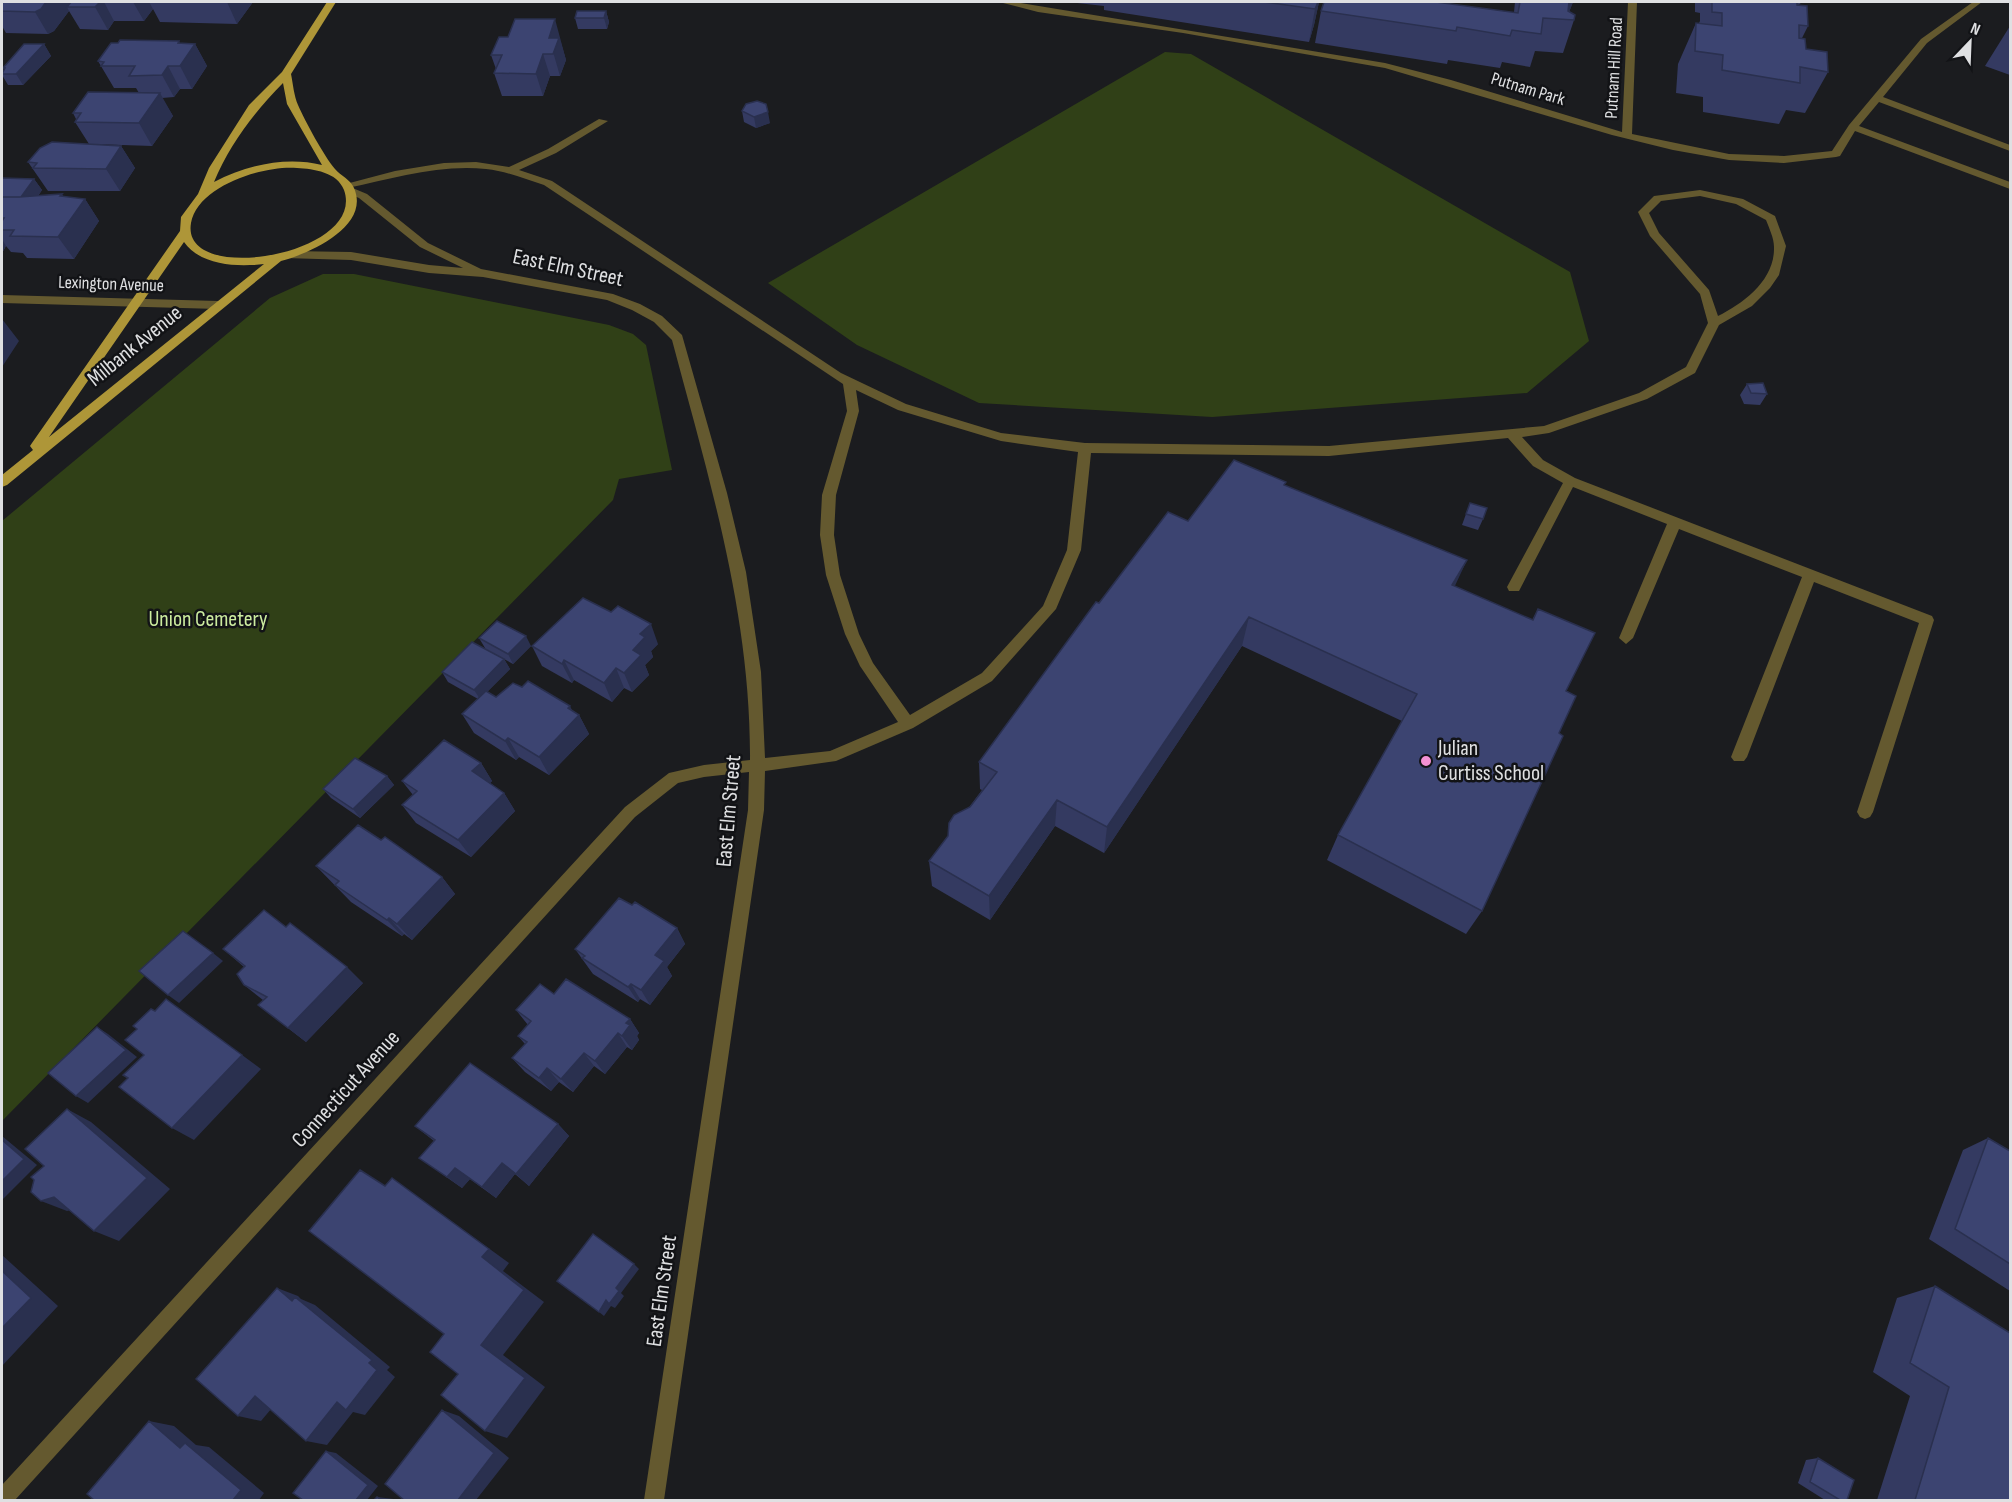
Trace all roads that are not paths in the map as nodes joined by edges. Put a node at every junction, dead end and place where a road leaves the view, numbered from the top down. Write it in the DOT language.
graph roads {
  1 [pos="331,2"];
  2 [pos="1004,2"];
  3 [pos="1633,2"];
  4 [pos="1978,2"];
  5 [pos="286,74"];
  6 [pos="1876,98"];
  7 [pos="603,121"];
  8 [pos="1853,127"];
  9 [pos="1627,135"];
  10 [pos="2010,148"];
  11 [pos="511,170"];
  12 [pos="331,171"];
  13 [pos="2010,186"];
  14 [pos="349,188"];
  15 [pos="203,195"];
  16 [pos="185,232"];
  17 [pos="283,256"];
  18 [pos="483,273"];
  19 [pos="2,299"];
  20 [pos="139,302"];
  21 [pos="218,304"];
  22 [pos="1714,323"];
  23 [pos="849,382"];
  24 [pos="1513,435"];
  25 [pos="1085,448"];
  26 [pos="20,467"];
  27 [pos="1570,481"];
  28 [pos="2,482"];
  29 [pos="1675,522"];
  30 [pos="1810,574"];
  31 [pos="1514,587"];
  32 [pos="1626,638"];
  33 [pos="908,724"];
  34 [pos="1739,757"];
  35 [pos="758,767"];
  36 [pos="1865,812"];
  37 [pos="2,1500"];
  38 [pos="654,1500"];
  1 -- 5 [label="main road"];
  2 -- 9 [label="street, Putnam Park"];
  3 -- 9 [label="street, Putnam Hill Road"];
  4 -- 6 [label="street, Putnam Park"];
  5 -- 12 [label="main road"];
  5 -- 15 [label="main road"];
  6 -- 8 [label="street, Putnam Park"];
  6 -- 10 [label="street"];
  7 -- 11 [label="street"];
  8 -- 9 [label="street, Putnam Park"];
  8 -- 13 [label="street"];
  11 -- 14 [label="street"];
  11 -- 23 [label="street"];
  12 -- 14 [label="main road"];
  12 -- 15 [label="main road"];
  14 -- 17 [label="main road"];
  14 -- 18 [label="street, East Elm Street"];
  15 -- 16 [label="main road, Milbank Avenue"];
  16 -- 17 [label="main road"];
  16 -- 20 [label="main road, Milbank Avenue"];
  17 -- 18 [label="street, East Elm Street"];
  17 -- 21 [label="main road, Milbank Avenue"];
  18 -- 35 [label="street, East Elm Street"];
  19 -- 20 [label="street, Lexington Avenue"];
  20 -- 21 [label="street, Lexington Avenue"];
  20 -- 26 [label="main road, Milbank Avenue"];
  21 -- 26 [label="main road, Milbank Avenue"];
  22 -- 22 [label="street"];
  22 -- 24 [label="street"];
  23 -- 25 [label="street"];
  23 -- 33 [label="street"];
  24 -- 25 [label="street"];
  24 -- 27 [label="street"];
  25 -- 33 [label="street, Connecticut Avenue"];
  26 -- 28 [label="main road, Milbank Avenue"];
  27 -- 29 [label="street"];
  27 -- 31 [label="street"];
  29 -- 30 [label="street"];
  29 -- 32 [label="street"];
  30 -- 34 [label="street"];
  30 -- 36 [label="street"];
  33 -- 35 [label="street, Connecticut Avenue"];
  35 -- 37 [label="street, Connecticut Avenue"];
  35 -- 38 [label="street, East Elm Street"];
}
